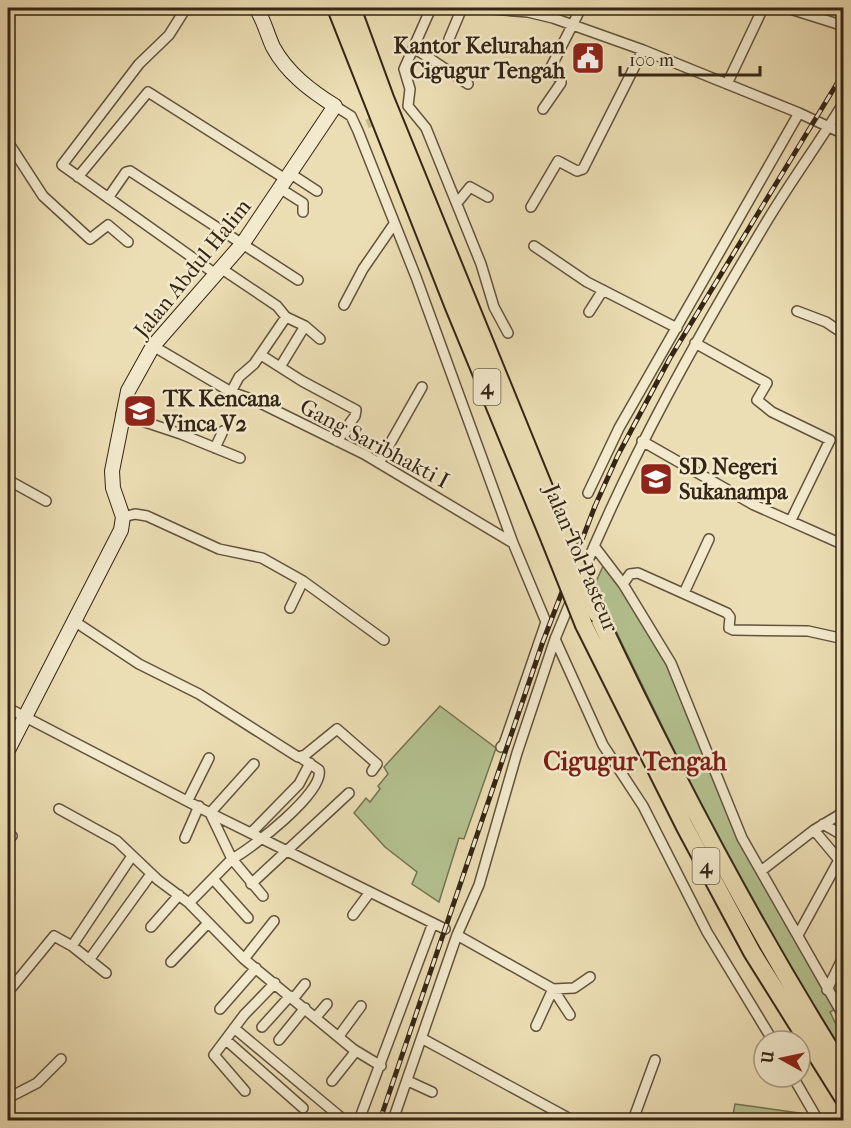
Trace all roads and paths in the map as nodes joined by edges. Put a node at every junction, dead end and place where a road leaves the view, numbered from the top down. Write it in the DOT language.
graph roads {
  1 [pos="186,8"];
  2 [pos="256,8"];
  3 [pos="336,8"];
  4 [pos="352,8"];
  5 [pos="431,8"];
  6 [pos="462,8"];
  7 [pos="479,8"];
  8 [pos="485,8"];
  9 [pos="581,8"];
  10 [pos="763,8"];
  11 [pos="788,8"];
  12 [pos="519,9"];
  13 [pos="574,26"];
  14 [pos="843,26"];
  15 [pos="449,39"];
  16 [pos="414,48"];
  17 [pos="642,50"];
  18 [pos="468,84"];
  19 [pos="727,84"];
  20 [pos="843,102"];
  21 [pos="335,106"];
  22 [pos="543,109"];
  23 [pos="799,113"];
  24 [pos="367,124"];
  25 [pos="828,128"];
  26 [pos="358,131"];
  27 [pos="843,134"];
  28 [pos="8,144"];
  29 [pos="78,177"];
  30 [pos="286,181"];
  31 [pos="317,192"];
  32 [pos="488,197"];
  33 [pos="108,198"];
  34 [pos="457,203"];
  35 [pos="531,207"];
  36 [pos="303,212"];
  37 [pos="394,224"];
  38 [pos="431,229"];
  39 [pos="128,242"];
  40 [pos="243,243"];
  41 [pos="534,246"];
  42 [pos="220,272"];
  43 [pos="298,280"];
  44 [pos="603,290"];
  45 [pos="344,305"];
  46 [pos="796,311"];
  47 [pos="589,312"];
  48 [pos="286,317"];
  49 [pos="305,326"];
  50 [pos="677,328"];
  51 [pos="508,333"];
  52 [pos="843,334"];
  53 [pos="321,339"];
  54 [pos="695,343"];
  55 [pos="153,346"];
  56 [pos="261,355"];
  57 [pos="280,367"];
  58 [pos="422,387"];
  59 [pos="231,392"];
  60 [pos="121,414"];
  61 [pos="222,431"];
  62 [pos="337,441"];
  63 [pos="642,441"];
  64 [pos="215,448"];
  65 [pos="240,458"];
  66 [pos="379,463"];
  67 [pos="8,480"];
  68 [pos="588,493"];
  69 [pos="46,501"];
  70 [pos="123,517"];
  71 [pos="791,520"];
  72 [pos="709,539"];
  73 [pos="513,543"];
  74 [pos="843,545"];
  75 [pos="594,546"];
  76 [pos="303,581"];
  77 [pos="623,584"];
  78 [pos="684,593"];
  79 [pos="290,608"];
  80 [pos="591,619"];
  81 [pos="74,621"];
  82 [pos="555,639"];
  83 [pos="843,639"];
  84 [pos="384,640"];
  85 [pos="8,708"];
  86 [pos="25,716"];
  87 [pos="501,747"];
  88 [pos="8,750"];
  89 [pos="300,757"];
  90 [pos="209,758"];
  91 [pos="310,763"];
  92 [pos="254,764"];
  93 [pos="372,771"];
  94 [pos="349,793"];
  95 [pos="188,800"];
  96 [pos="199,806"];
  97 [pos="59,808"];
  98 [pos="843,812"];
  99 [pos="210,813"];
  100 [pos="823,824"];
  101 [pos="814,830"];
  102 [pos="251,833"];
  103 [pos="843,836"];
  104 [pos="184,838"];
  105 [pos="263,839"];
  106 [pos="843,844"];
  107 [pos="286,851"];
  108 [pos="132,856"];
  109 [pos="232,860"];
  110 [pos="838,860"];
  111 [pos="761,871"];
  112 [pos="151,873"];
  113 [pos="213,879"];
  114 [pos="251,884"];
  115 [pos="370,892"];
  116 [pos="179,895"];
  117 [pos="263,896"];
  118 [pos="189,903"];
  119 [pos="353,915"];
  120 [pos="248,918"];
  121 [pos="274,921"];
  122 [pos="208,923"];
  123 [pos="433,923"];
  124 [pos="152,927"];
  125 [pos="445,929"];
  126 [pos="458,935"];
  127 [pos="798,935"];
  128 [pos="72,946"];
  129 [pos="843,955"];
  130 [pos="242,957"];
  131 [pos="89,960"];
  132 [pos="171,962"];
  133 [pos="232,964"];
  134 [pos="256,968"];
  135 [pos="106,973"];
  136 [pos="590,977"];
  137 [pos="275,983"];
  138 [pos="305,984"];
  139 [pos="553,989"];
  140 [pos="828,990"];
  141 [pos="8,992"];
  142 [pos="292,997"];
  143 [pos="327,1004"];
  144 [pos="362,1006"];
  145 [pos="220,1008"];
  146 [pos="305,1008"];
  147 [pos="570,1015"];
  148 [pos="316,1017"];
  149 [pos="843,1017"];
  150 [pos="536,1026"];
  151 [pos="234,1028"];
  152 [pos="262,1028"];
  153 [pos="766,1029"];
  154 [pos="339,1036"];
  155 [pos="423,1039"];
  156 [pos="226,1040"];
  157 [pos="279,1040"];
  158 [pos="356,1051"];
  159 [pos="61,1059"];
  160 [pos="655,1060"];
  161 [pos="381,1066"];
  162 [pos="843,1071"];
  163 [pos="332,1081"];
  164 [pos="408,1081"];
  165 [pos="800,1089"];
  166 [pos="245,1091"];
  167 [pos="432,1092"];
  168 [pos="8,1098"];
  169 [pos="843,1099"];
  170 [pos="303,1108"];
  171 [pos="344,1120"];
  172 [pos="359,1120"];
  173 [pos="393,1120"];
  174 [pos="572,1120"];
  175 [pos="633,1120"];
  176 [pos="818,1120"];
  1 -- 29 [label="street"];
  2 -- 21 [label="street"];
  3 -- 38 [label="highway, Jalan Tol Pasteur / 4"];
  4 -- 38 [label="highway, Jalan Tol Pasteur / 4"];
  5 -- 16 [label="street"];
  6 -- 15 [label="street"];
  7 -- 8 [label="street"];
  8 -- 12 [label="street"];
  9 -- 13 [label="street"];
  10 -- 19 [label="street"];
  11 -- 14 [label="street"];
  12 -- 13 [label="street"];
  13 -- 17 [label="street"];
  13 -- 22 [label="street"];
  16 -- 18 [label="street"];
  16 -- 34 [label="street"];
  17 -- 19 [label="street"];
  17 -- 35 [label="street"];
  19 -- 23 [label="street"];
  20 -- 25 [label="street"];
  21 -- 26 [label="street"];
  21 -- 30 [label="street, Jalan Abdul Halim"];
  23 -- 25 [label="street"];
  23 -- 50 [label="street"];
  24 -- 26 [label="street"];
  25 -- 27 [label="street"];
  25 -- 54 [label="street"];
  26 -- 37 [label="street"];
  28 -- 39 [label="street"];
  29 -- 30 [label="street"];
  29 -- 33 [label="street"];
  30 -- 31 [label="street"];
  30 -- 36 [label="street"];
  30 -- 40 [label="street, Jalan Abdul Halim"];
  32 -- 34 [label="street"];
  33 -- 40 [label="street"];
  33 -- 42 [label="street"];
  34 -- 51 [label="street"];
  37 -- 45 [label="street"];
  37 -- 73 [label="street"];
  38 -- 80 [label="highway, Jalan Tol Pasteur / 4, bridge"];
  40 -- 42 [label="street, Jalan Abdul Halim"];
  40 -- 43 [label="street"];
  41 -- 44 [label="street"];
  42 -- 48 [label="street"];
  42 -- 55 [label="street, Jalan Abdul Halim"];
  44 -- 47 [label="street"];
  44 -- 50 [label="street"];
  46 -- 52 [label="street"];
  48 -- 49 [label="street"];
  48 -- 56 [label="street"];
  49 -- 53 [label="street"];
  49 -- 57 [label="street"];
  50 -- 68 [label="street"];
  54 -- 63 [label="street"];
  54 -- 71 [label="street"];
  55 -- 59 [label="street, Gang Saribhakti I"];
  55 -- 60 [label="street, Jalan Abdul Halim"];
  56 -- 57 [label="street"];
  56 -- 59 [label="street"];
  57 -- 62 [label="street"];
  58 -- 66 [label="street"];
  59 -- 62 [label="street, Gang Saribhakti I"];
  60 -- 64 [label="street"];
  60 -- 70 [label="street, Jalan Abdul Halim"];
  61 -- 64 [label="street"];
  62 -- 66 [label="street, Gang Saribhakti I"];
  63 -- 71 [label="street"];
  63 -- 75 [label="street"];
  64 -- 65 [label="street"];
  66 -- 73 [label="street, Gang Saribhakti I"];
  67 -- 69 [label="street"];
  70 -- 76 [label="street"];
  70 -- 81 [label="street"];
  71 -- 74 [label="street"];
  72 -- 78 [label="street"];
  73 -- 87 [label="street"];
  75 -- 77 [label="street"];
  75 -- 82 [label="street"];
  76 -- 79 [label="street"];
  76 -- 84 [label="street"];
  77 -- 78 [label="street"];
  77 -- 111 [label="street"];
  78 -- 83 [label="street"];
  80 -- 162 [label="highway, Jalan Tol Pasteur / 4"];
  80 -- 169 [label="highway, Jalan Tol Pasteur / 4"];
  81 -- 86 [label="street"];
  81 -- 89 [label="street"];
  82 -- 126 [label="street"];
  82 -- 153 [label="street"];
  85 -- 86 [label="street"];
  86 -- 88 [label="street"];
  86 -- 95 [label="street"];
  89 -- 91 [label="street"];
  89 -- 93 [label="street"];
  90 -- 95 [label="street"];
  91 -- 102 [label="street"];
  91 -- 105 [label="street"];
  92 -- 99 [label="street"];
  94 -- 107 [label="street"];
  95 -- 96 [label="street"];
  96 -- 99 [label="street"];
  96 -- 104 [label="street"];
  97 -- 108 [label="street"];
  98 -- 100 [label="street"];
  99 -- 102 [label="street"];
  99 -- 109 [label="street"];
  100 -- 101 [label="street"];
  100 -- 103 [label="street"];
  101 -- 110 [label="street"];
  101 -- 111 [label="street"];
  102 -- 105 [label="street"];
  105 -- 107 [label="street"];
  105 -- 109 [label="street"];
  106 -- 110 [label="street"];
  107 -- 114 [label="street"];
  107 -- 115 [label="street"];
  108 -- 112 [label="street"];
  108 -- 128 [label="street"];
  109 -- 113 [label="street"];
  109 -- 114 [label="street"];
  110 -- 127 [label="street"];
  111 -- 127 [label="street"];
  112 -- 116 [label="street"];
  112 -- 131 [label="street"];
  113 -- 118 [label="street"];
  113 -- 120 [label="street"];
  114 -- 117 [label="street"];
  115 -- 119 [label="street"];
  115 -- 123 [label="street"];
  116 -- 118 [label="street"];
  116 -- 124 [label="street"];
  118 -- 122 [label="street"];
  121 -- 130 [label="street"];
  122 -- 130 [label="street"];
  122 -- 132 [label="street"];
  123 -- 125 [label="street"];
  123 -- 161 [label="street"];
  126 -- 139 [label="street"];
  126 -- 155 [label="street"];
  127 -- 140 [label="street"];
  128 -- 131 [label="street"];
  128 -- 141 [label="street"];
  129 -- 140 [label="street"];
  130 -- 133 [label="street"];
  130 -- 134 [label="street"];
  131 -- 135 [label="street"];
  134 -- 137 [label="street"];
  134 -- 145 [label="street"];
  136 -- 139 [label="street"];
  137 -- 142 [label="street"];
  137 -- 151 [label="street"];
  138 -- 142 [label="street"];
  139 -- 147 [label="street"];
  139 -- 150 [label="street"];
  140 -- 149 [label="street"];
  142 -- 146 [label="street"];
  142 -- 152 [label="street"];
  143 -- 148 [label="street"];
  144 -- 154 [label="street"];
  146 -- 148 [label="street"];
  146 -- 157 [label="street"];
  148 -- 154 [label="street"];
  151 -- 156 [label="street"];
  151 -- 171 [label="street"];
  154 -- 158 [label="street"];
  155 -- 164 [label="street"];
  155 -- 174 [label="street"];
  156 -- 166 [label="street"];
  156 -- 170 [label="street"];
  158 -- 161 [label="street"];
  158 -- 163 [label="street"];
  159 -- 168 [label="street"];
  160 -- 175 [label="street"];
  161 -- 172 [label="street"];
  164 -- 167 [label="street"];
  164 -- 173 [label="street"];
  165 -- 176 [label="street"];
}
